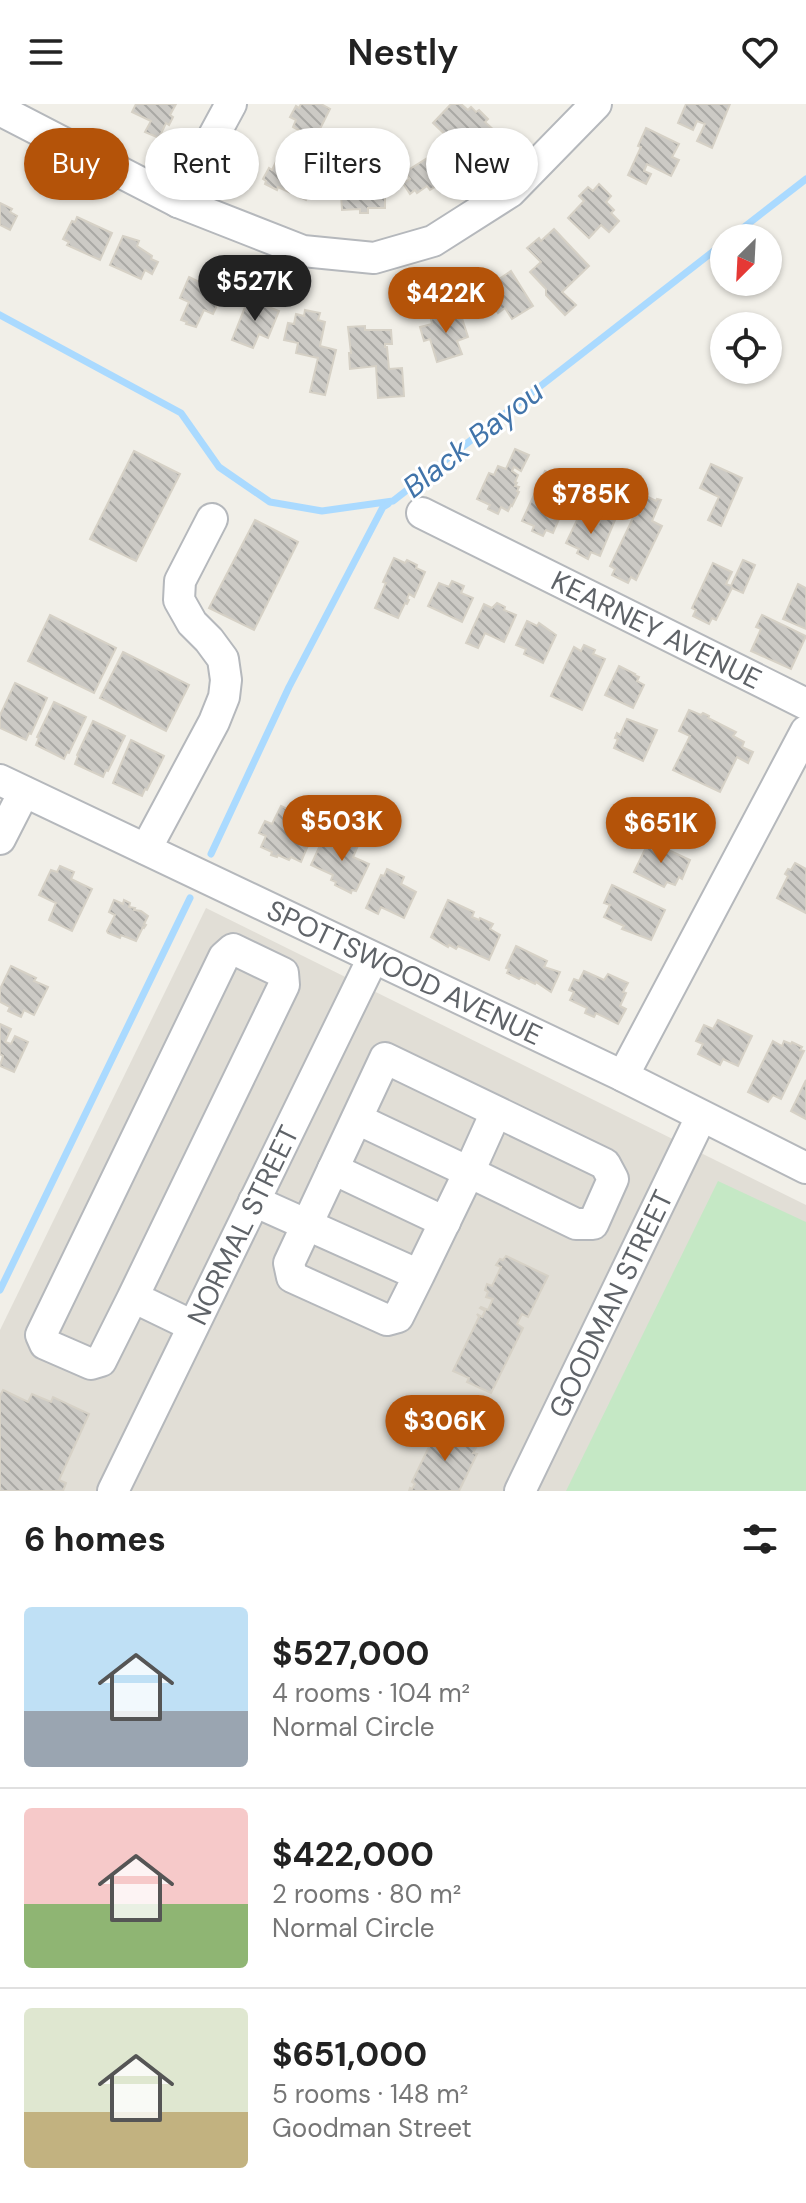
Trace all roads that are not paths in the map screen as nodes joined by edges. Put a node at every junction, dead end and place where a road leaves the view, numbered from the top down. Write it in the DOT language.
graph roads {
  1 [pos="231,104"];
  2 [pos="596,104"];
  3 [pos="0,110"];
  4 [pos="178,202"];
  5 [pos="422,513"];
  6 [pos="212,519"];
  7 [pos="806,704"];
  8 [pos="806,731"];
  9 [pos="12,786"];
  10 [pos="0,839"];
  11 [pos="146,849"];
  12 [pos="373,958"];
  13 [pos="623,1076"];
  14 [pos="496,1112"];
  15 [pos="701,1117"];
  16 [pos="357,1119"];
  17 [pos="806,1168"];
  18 [pos="333,1169"];
  19 [pos="469,1172"];
  20 [pos="254,1201"];
  21 [pos="445,1222"];
  22 [pos="307,1224"];
  23 [pos="419,1275"];
  24 [pos="133,1297"];
  25 [pos="193,1326"];
  26 [pos="113,1491"];
  27 [pos="520,1491"];
  1 -- 4 [label="street"];
  2 -- 4 [label="street"];
  3 -- 4 [label="street"];
  5 -- 7 [label="street, KEARNEY AVENUE"];
  6 -- 11 [label="street"];
  8 -- 13 [label="street"];
  9 -- 10 [label="street"];
  9 -- 11 [label="street, SPOTTSWOOD AVENUE"];
  11 -- 12 [label="street, SPOTTSWOOD AVENUE"];
  12 -- 13 [label="street, SPOTTSWOOD AVENUE"];
  12 -- 20 [label="street, NORMAL STREET"];
  13 -- 15 [label="street, SPOTTSWOOD AVENUE"];
  14 -- 16 [label="street"];
  14 -- 19 [label="street"];
  14 -- 19 [label="street"];
  15 -- 17 [label="street, SPOTTSWOOD AVENUE"];
  15 -- 27 [label="street, GOODMAN STREET"];
  16 -- 18 [label="street"];
  16 -- 19 [label="street"];
  18 -- 21 [label="street"];
  18 -- 22 [label="street"];
  19 -- 21 [label="street"];
  20 -- 22 [label="street"];
  20 -- 25 [label="street, NORMAL STREET"];
  21 -- 23 [label="street"];
  22 -- 23 [label="street"];
  22 -- 23 [label="street"];
  24 -- 24 [label="street"];
  24 -- 25 [label="street"];
  25 -- 26 [label="street, NORMAL STREET"];
}
